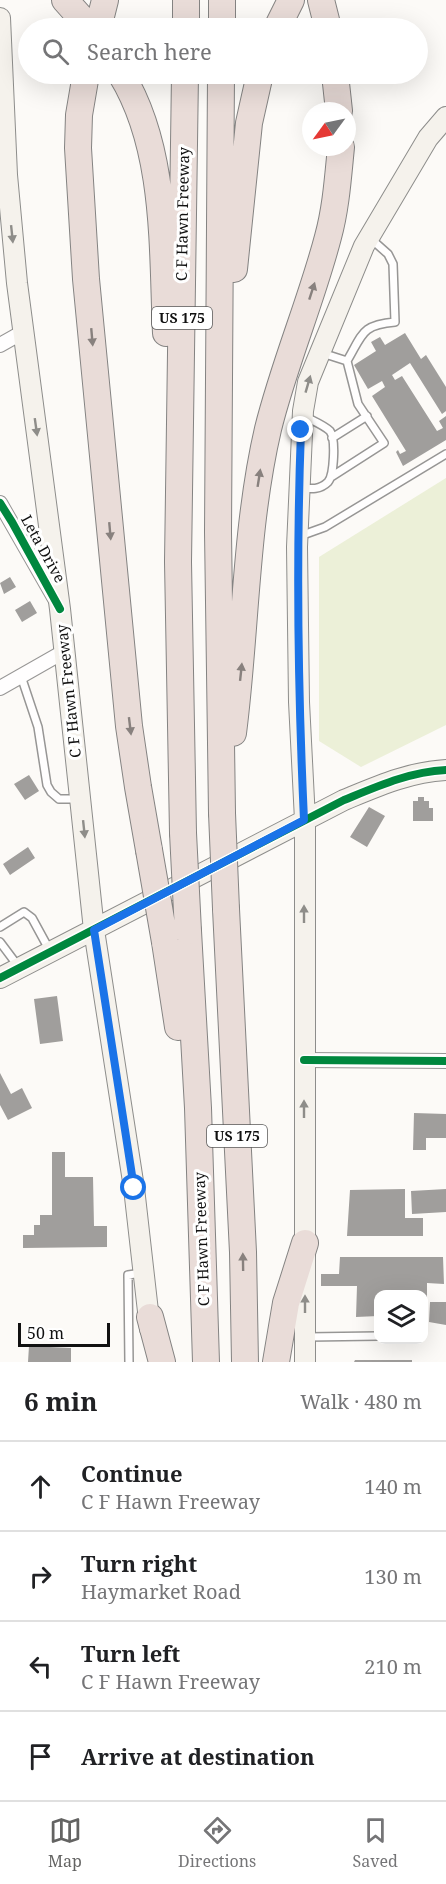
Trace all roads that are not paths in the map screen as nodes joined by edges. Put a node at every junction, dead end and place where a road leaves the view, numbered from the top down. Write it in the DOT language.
graph roads {
  1 [pos="65,0"];
  2 [pos="105,0"];
  3 [pos="186,0"];
  4 [pos="222,0"];
  5 [pos="291,0"];
  6 [pos="321,0"];
  7 [pos="0,18"];
  8 [pos="81,18"];
  9 [pos="100,18"];
  10 [pos="186,18"];
  11 [pos="222,18"];
  12 [pos="282,18"];
  13 [pos="326,18"];
  14 [pos="84,84"];
  15 [pos="126,84"];
  16 [pos="185,84"];
  17 [pos="221,84"];
  18 [pos="258,84"];
  19 [pos="336,84"];
  20 [pos="338,102"];
  21 [pos="446,117"];
  22 [pos="340,156"];
  23 [pos="3,180"];
  24 [pos="369,237"];
  25 [pos="0,255"];
  26 [pos="17,283"];
  27 [pos="23,332"];
  28 [pos="0,345"];
  29 [pos="320,353"];
  30 [pos="347,361"];
  31 [pos="302,415"];
  32 [pos="366,416"];
  33 [pos="220,418"];
  34 [pos="332,438"];
  35 [pos="446,454"];
  36 [pos="331,477"];
  37 [pos="299,488"];
  38 [pos="0,503"];
  39 [pos="297,537"];
  40 [pos="178,562"];
  41 [pos="60,609"];
  42 [pos="65,651"];
  43 [pos="21,676"];
  44 [pos="0,688"];
  45 [pos="446,770"];
  46 [pos="80,799"];
  47 [pos="222,813"];
  48 [pos="304,820"];
  49 [pos="0,927"];
  50 [pos="94,930"];
  51 [pos="176,936"];
  52 [pos="0,942"];
  53 [pos="51,952"];
  54 [pos="19,968"];
  55 [pos="0,978"];
  56 [pos="304,1060"];
  57 [pos="446,1061"];
  58 [pos="305,1243"];
  59 [pos="145,1272"];
  60 [pos="150,1317"];
  61 [pos="374,1336"];
  62 [pos="305,1337"];
  63 [pos="129,1362"];
  64 [pos="151,1362"];
  65 [pos="162,1362"];
  66 [pos="206,1362"];
  67 [pos="245,1362"];
  68 [pos="276,1362"];
  69 [pos="305,1362"];
  1 -- 8 [label="highway"];
  2 -- 9 [label="highway"];
  3 -- 10 [label="highway"];
  4 -- 11 [label="highway"];
  5 -- 12 [label="highway"];
  6 -- 13 [label="highway"];
  7 -- 23 [label="main road, C F Hawn Freeway"];
  14 -- 51 [label="highway, one-way, bridge"];
  15 -- 40 [label="highway"];
  16 -- 40 [label="highway, C F Hawn Freeway / US 175"];
  17 -- 33 [label="highway, US 175"];
  18 -- 33 [label="highway"];
  19 -- 20 [label="highway"];
  21 -- 24 [label="main road"];
  47 -- 22 [label="highway, one-way"];
  23 -- 26 [label="main road, C F Hawn Freeway, one-way"];
  24 -- 29 [label="main road"];
  24 -- 30 [label="lane"];
  25 -- 26 [label="main road"];
  26 -- 27 [label="main road, C F Hawn Freeway"];
  27 -- 28 [label="street"];
  27 -- 41 [label="main road, C F Hawn Freeway, one-way"];
  29 -- 30 [label="lane"];
  31 -- 29 [label="main road, one-way"];
  30 -- 32 [label="lane"];
  31 -- 34 [label="lane"];
  31 -- 37 [label="main road"];
  32 -- 34 [label="lane"];
  32 -- 36 [label="lane"];
  33 -- 47 [label="highway, US 175"];
  34 -- 36 [label="lane"];
  35 -- 39 [label="lane"];
  36 -- 37 [label="lane"];
  37 -- 39 [label="main road"];
  38 -- 41 [label="street, Leta Drive"];
  39 -- 48 [label="main road"];
  40 -- 51 [label="highway, C F Hawn Freeway / US 175, bridge"];
  41 -- 42 [label="main road, C F Hawn Freeway"];
  42 -- 43 [label="street"];
  42 -- 46 [label="main road, C F Hawn Freeway"];
  43 -- 44 [label="street"];
  43 -- 46 [label="lane"];
  45 -- 48 [label="main road"];
  46 -- 50 [label="main road, C F Hawn Freeway, one-way"];
  67 -- 47 [label="highway, US 175, one-way, bridge"];
  48 -- 50 [label="main road"];
  56 -- 48 [label="main road, one-way"];
  49 -- 53 [label="lane"];
  50 -- 53 [label="main road"];
  50 -- 59 [label="main road, C F Hawn Freeway"];
  51 -- 66 [label="highway, C F Hawn Freeway"];
  52 -- 54 [label="lane"];
  53 -- 54 [label="main road"];
  54 -- 55 [label="main road"];
  56 -- 57 [label="street"];
  58 -- 56 [label="main road, one-way"];
  62 -- 58 [label="main road, one-way"];
  58 -- 68 [label="highway"];
  59 -- 60 [label="main road, C F Hawn Freeway"];
  59 -- 63 [label="lane"];
  60 -- 64 [label="main road, C F Hawn Freeway"];
  60 -- 65 [label="highway"];
  61 -- 62 [label="lane"];
  62 -- 69 [label="main road"];
}
